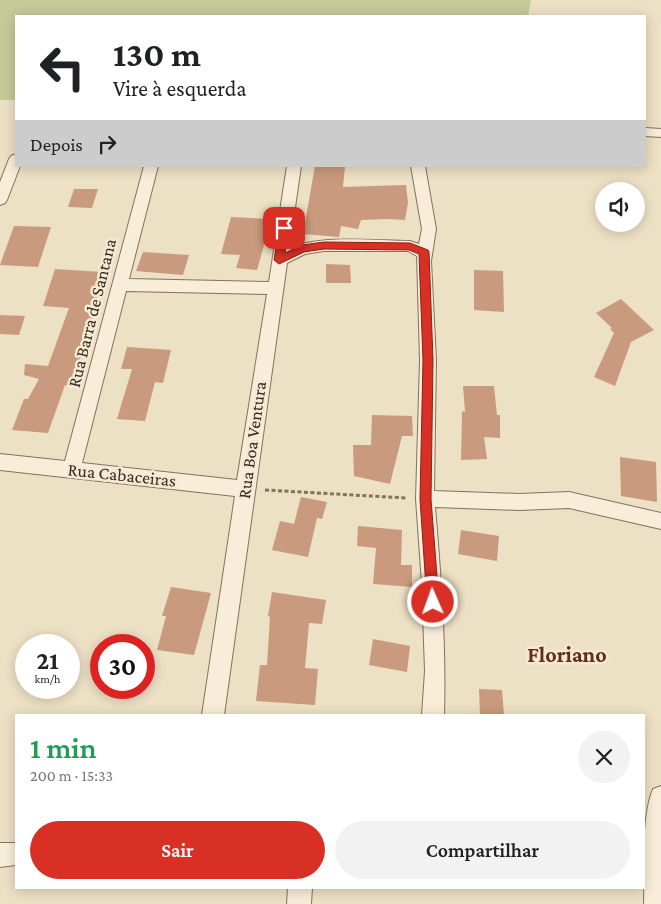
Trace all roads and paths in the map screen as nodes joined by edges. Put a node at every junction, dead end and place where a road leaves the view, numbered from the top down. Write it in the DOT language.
graph roads {
  1 [pos="646,132"];
  2 [pos="661,133"];
  3 [pos="15,162"];
  4 [pos="151,167"];
  5 [pos="294,167"];
  6 [pos="418,167"];
  7 [pos="0,200"];
  8 [pos="424,252"];
  9 [pos="279,260"];
  10 [pos="119,286"];
  11 [pos="275,288"];
  12 [pos="0,462"];
  13 [pos="71,470"];
  14 [pos="245,489"];
  15 [pos="426,499"];
  16 [pos="661,521"];
  17 [pos="213,714"];
  18 [pos="432,714"];
  19 [pos="661,797"];
  20 [pos="0,854"];
  21 [pos="15,854"];
  22 [pos="300,889"];
  23 [pos="299,904"];
  24 [pos="656,904"];
  1 -- 2 [label="street"];
  3 -- 7 [label="street"];
  4 -- 10 [label="street, Rua Barra de Santana"];
  5 -- 9 [label="street, Rua Boa Ventura"];
  6 -- 8 [label="street"];
  8 -- 9 [label="street"];
  8 -- 15 [label="street"];
  9 -- 11 [label="street, Rua Boa Ventura"];
  10 -- 11 [label="street"];
  10 -- 13 [label="street, Rua Barra de Santana"];
  11 -- 14 [label="street, Rua Boa Ventura"];
  12 -- 13 [label="street, Rua Cabaceiras"];
  13 -- 14 [label="street, Rua Cabaceiras"];
  14 -- 15 [label="path"];
  14 -- 17 [label="street, Rua Boa Ventura"];
  15 -- 16 [label="street"];
  15 -- 18 [label="street"];
  19 -- 24 [label="street"];
  20 -- 21 [label="street"];
  22 -- 23 [label="street"];
}
